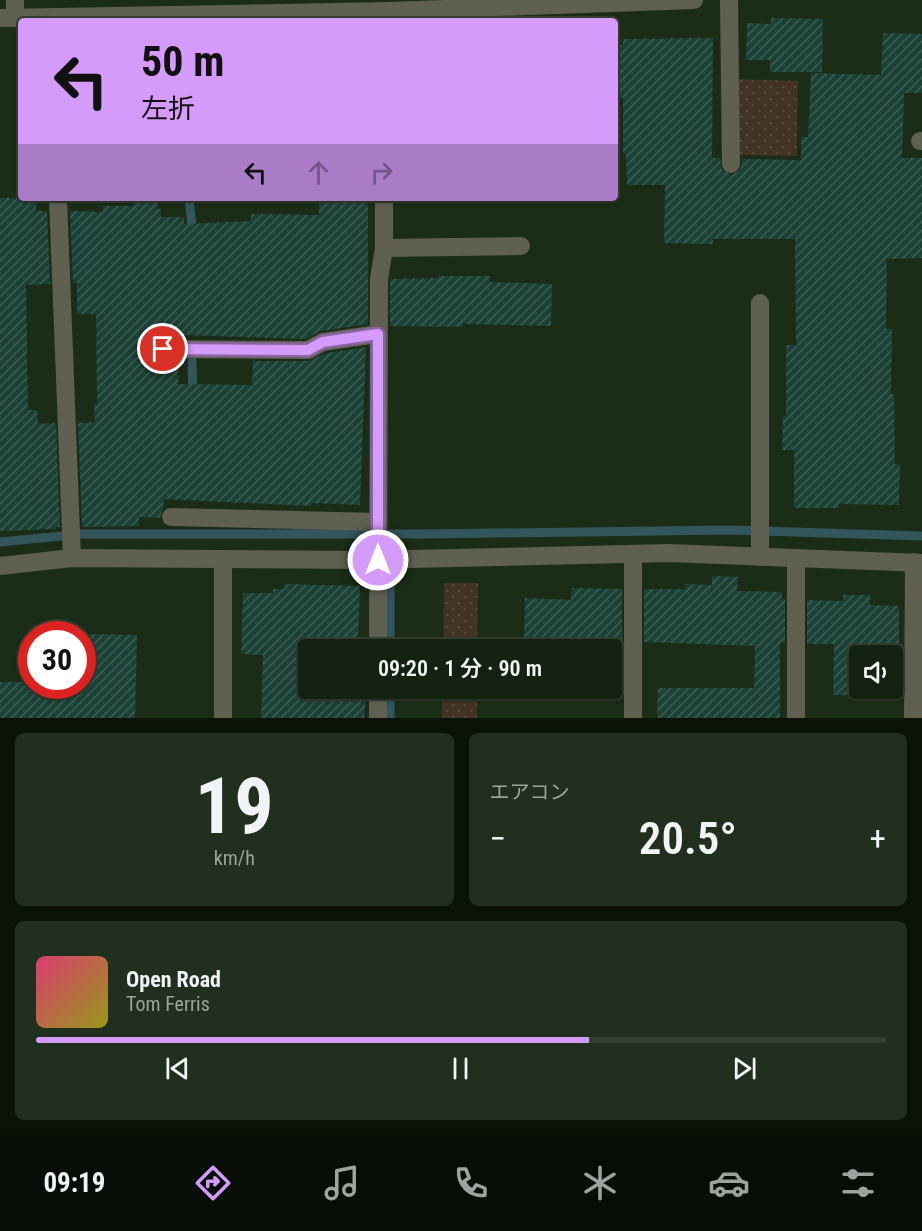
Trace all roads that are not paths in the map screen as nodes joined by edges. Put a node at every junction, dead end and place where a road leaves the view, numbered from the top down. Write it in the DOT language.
graph roads {
  1 [pos="15,0"];
  2 [pos="694,0"];
  3 [pos="729,0"];
  4 [pos="587,2"];
  5 [pos="250,7"];
  6 [pos="271,7"];
  7 [pos="395,11"];
  8 [pos="139,14"];
  9 [pos="464,15"];
  10 [pos="7,18"];
  11 [pos="80,18"];
  12 [pos="731,164"];
  13 [pos="58,201"];
  14 [pos="384,201"];
  15 [pos="520,246"];
  16 [pos="384,248"];
  17 [pos="760,303"];
  18 [pos="378,334"];
  19 [pos="163,349"];
  20 [pos="171,517"];
  21 [pos="378,538"];
  22 [pos="760,540"];
  23 [pos="71,543"];
  24 [pos="633,554"];
  25 [pos="796,558"];
  26 [pos="223,559"];
  27 [pos="918,563"];
  28 [pos="0,566"];
  29 [pos="378,639"];
  30 [pos="378,699"];
  31 [pos="223,718"];
  32 [pos="378,718"];
  33 [pos="633,718"];
  34 [pos="796,718"];
  35 [pos="914,718"];
  1 -- 10 [label="street"];
  2 -- 4 [label="street"];
  3 -- 12 [label="street"];
  4 -- 9 [label="street"];
  5 -- 6 [label="street"];
  5 -- 8 [label="street"];
  6 -- 7 [label="street"];
  7 -- 9 [label="street"];
  8 -- 11 [label="street"];
  13 -- 23 [label="street"];
  14 -- 16 [label="street"];
  15 -- 16 [label="street"];
  16 -- 18 [label="street"];
  17 -- 22 [label="street"];
  18 -- 19 [label="street"];
  18 -- 21 [label="street"];
  20 -- 21 [label="street"];
  21 -- 24 [label="street"];
  21 -- 26 [label="street"];
  21 -- 29 [label="street"];
  22 -- 24 [label="street"];
  22 -- 25 [label="street"];
  23 -- 26 [label="street"];
  23 -- 28 [label="street"];
  24 -- 33 [label="street"];
  25 -- 27 [label="street"];
  25 -- 34 [label="street"];
  26 -- 31 [label="street"];
  27 -- 35 [label="street"];
  30 -- 32 [label="street"];
}
